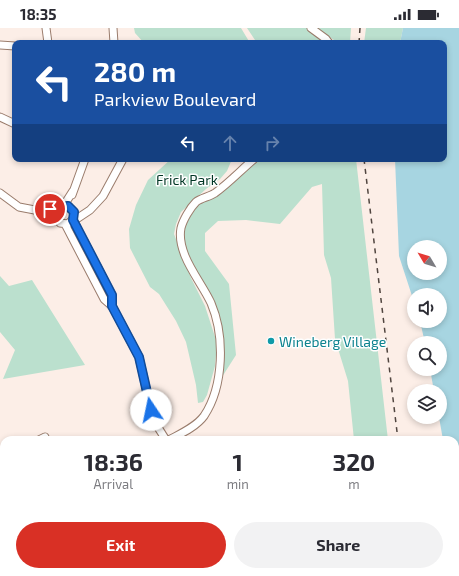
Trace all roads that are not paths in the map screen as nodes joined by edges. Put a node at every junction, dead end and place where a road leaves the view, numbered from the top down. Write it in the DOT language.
graph roads {
  1 [pos="46,28"];
  2 [pos="113,28"];
  3 [pos="311,28"];
  4 [pos="48,40"];
  5 [pos="114,40"];
  6 [pos="326,40"];
  7 [pos="0,45"];
  8 [pos="12,46"];
  9 [pos="0,117"];
  10 [pos="12,123"];
  11 [pos="83,162"];
  12 [pos="121,162"];
  13 [pos="251,162"];
  14 [pos="73,191"];
  15 [pos="0,193"];
  16 [pos="60,207"];
  17 [pos="40,211"];
  18 [pos="72,215"];
  19 [pos="56,218"];
  20 [pos="65,224"];
  21 [pos="112,306"];
  22 [pos="165,436"];
  23 [pos="175,436"];
  1 -- 4 [label="street"];
  2 -- 5 [label="street"];
  3 -- 6 [label="street"];
  7 -- 8 [label="street"];
  9 -- 10 [label="street"];
  11 -- 14 [label="street"];
  12 -- 18 [label="street"];
  13 -- 23 [label="street"];
  14 -- 16 [label="street"];
  14 -- 18 [label="street"];
  15 -- 17 [label="street"];
  16 -- 17 [label="street"];
  16 -- 18 [label="street"];
  16 -- 19 [label="street"];
  17 -- 19 [label="street"];
  18 -- 20 [label="street"];
  18 -- 21 [label="street"];
  19 -- 20 [label="street"];
  20 -- 21 [label="street"];
  21 -- 22 [label="street"];
}
